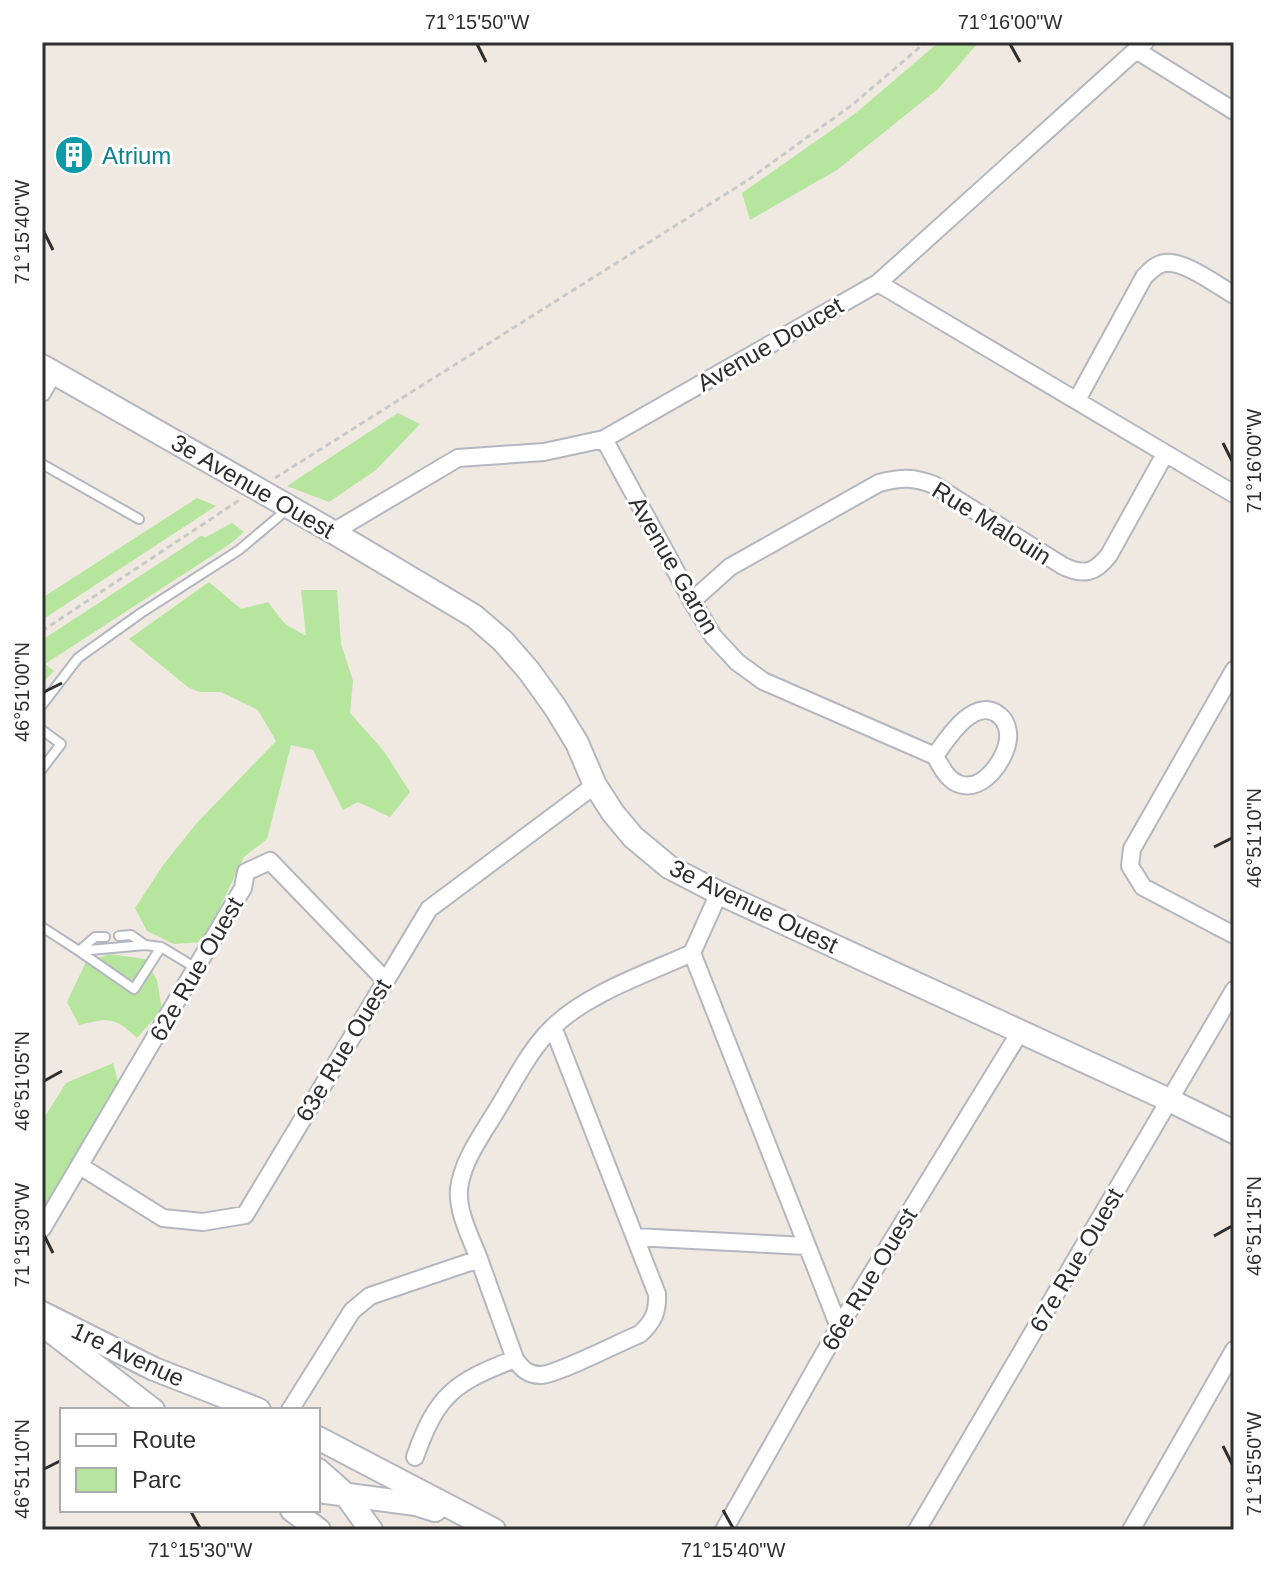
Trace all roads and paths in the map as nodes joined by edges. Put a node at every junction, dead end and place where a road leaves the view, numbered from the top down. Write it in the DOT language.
graph roads {
  1 [pos="926,42"];
  2 [pos="1140,46"];
  3 [pos="1234,111"];
  4 [pos="878,283"];
  5 [pos="1234,295"];
  6 [pos="48,369"];
  7 [pos="42,393"];
  8 [pos="1077,400"];
  9 [pos="604,439"];
  10 [pos="1165,454"];
  11 [pos="42,464"];
  12 [pos="270,480"];
  13 [pos="1234,494"];
  14 [pos="240,500"];
  15 [pos="289,507"];
  16 [pos="139,519"];
  17 [pos="333,532"];
  18 [pos="692,601"];
  19 [pos="42,631"];
  20 [pos="1234,670"];
  21 [pos="42,705"];
  22 [pos="42,730"];
  23 [pos="935,756"];
  24 [pos="42,769"];
  25 [pos="595,785"];
  26 [pos="719,893"];
  27 [pos="42,927"];
  28 [pos="1234,935"];
  29 [pos="119,936"];
  30 [pos="105,937"];
  31 [pos="145,945"];
  32 [pos="161,947"];
  33 [pos="79,951"];
  34 [pos="692,953"];
  35 [pos="196,968"];
  36 [pos="385,980"];
  37 [pos="1234,990"];
  38 [pos="553,1027"];
  39 [pos="1020,1032"];
  40 [pos="1169,1100"];
  41 [pos="1234,1132"];
  42 [pos="80,1166"];
  43 [pos="42,1229"];
  44 [pos="635,1237"];
  45 [pos="807,1246"];
  46 [pos="479,1259"];
  47 [pos="42,1313"];
  48 [pos="42,1324"];
  49 [pos="839,1327"];
  50 [pos="1234,1350"];
  51 [pos="515,1359"];
  52 [pos="154,1369"];
  53 [pos="150,1408"];
  54 [pos="218,1408"];
  55 [pos="254,1408"];
  56 [pos="291,1408"];
  57 [pos="320,1439"];
  58 [pos="415,1457"];
  59 [pos="320,1472"];
  60 [pos="320,1491"];
  61 [pos="345,1494"];
  62 [pos="295,1512"];
  63 [pos="488,1527"];
  64 [pos="319,1530"];
  65 [pos="371,1530"];
  66 [pos="724,1530"];
  67 [pos="917,1530"];
  68 [pos="1131,1530"];
  1 -- 12 [label="path"];
  2 -- 3 [label="street"];
  2 -- 4 [label="street, Avenue Doucet"];
  4 -- 8 [label="street"];
  4 -- 9 [label="street, Avenue Doucet"];
  5 -- 8 [label="street"];
  6 -- 7 [label="street"];
  6 -- 15 [label="street, 3e Avenue Ouest"];
  8 -- 10 [label="street"];
  9 -- 17 [label="street, Avenue Doucet"];
  9 -- 18 [label="street, Avenue Garon"];
  10 -- 13 [label="street"];
  10 -- 18 [label="street, Rue Malouin"];
  11 -- 16 [label="lane"];
  14 -- 19 [label="path"];
  15 -- 17 [label="street, 3e Avenue Ouest"];
  15 -- 21 [label="lane"];
  17 -- 25 [label="street, 3e Avenue Ouest"];
  18 -- 23 [label="street, Avenue Garon"];
  20 -- 28 [label="street"];
  22 -- 24 [label="lane"];
  23 -- 23 [label="street, Avenue Garon"];
  25 -- 26 [label="street, 3e Avenue Ouest"];
  25 -- 36 [label="street, 63e Rue Ouest"];
  26 -- 34 [label="street"];
  26 -- 39 [label="street, 3e Avenue Ouest"];
  27 -- 33 [label="lane"];
  29 -- 31 [label="lane"];
  30 -- 33 [label="lane"];
  31 -- 32 [label="lane"];
  31 -- 33 [label="lane"];
  32 -- 33 [label="lane"];
  32 -- 35 [label="lane"];
  34 -- 38 [label="street"];
  34 -- 45 [label="street"];
  35 -- 36 [label="street, 62e Rue Ouest"];
  35 -- 42 [label="street, 62e Rue Ouest"];
  36 -- 42 [label="street, 63e Rue Ouest"];
  37 -- 40 [label="street, 67e Rue Ouest"];
  38 -- 44 [label="street"];
  38 -- 46 [label="street"];
  39 -- 40 [label="street, 3e Avenue Ouest"];
  39 -- 49 [label="street, 66e Rue Ouest"];
  40 -- 41 [label="street, 3e Avenue Ouest"];
  40 -- 67 [label="street, 67e Rue Ouest"];
  42 -- 43 [label="street, 62e Rue Ouest"];
  44 -- 45 [label="street"];
  44 -- 51 [label="street"];
  45 -- 49 [label="street"];
  46 -- 51 [label="street"];
  46 -- 56 [label="street"];
  47 -- 52 [label="street, 1re Avenue"];
  48 -- 53 [label="street, 1re Avenue"];
  49 -- 66 [label="street, 66e Rue Ouest"];
  50 -- 68 [label="street"];
  51 -- 58 [label="street"];
  52 -- 54 [label="street"];
  52 -- 55 [label="street, 1re Avenue"];
  57 -- 63 [label="street"];
  59 -- 61 [label="street"];
  60 -- 61 [label="street"];
  61 -- 63 [label="street"];
  61 -- 65 [label="street"];
  62 -- 64 [label="street"];
}
